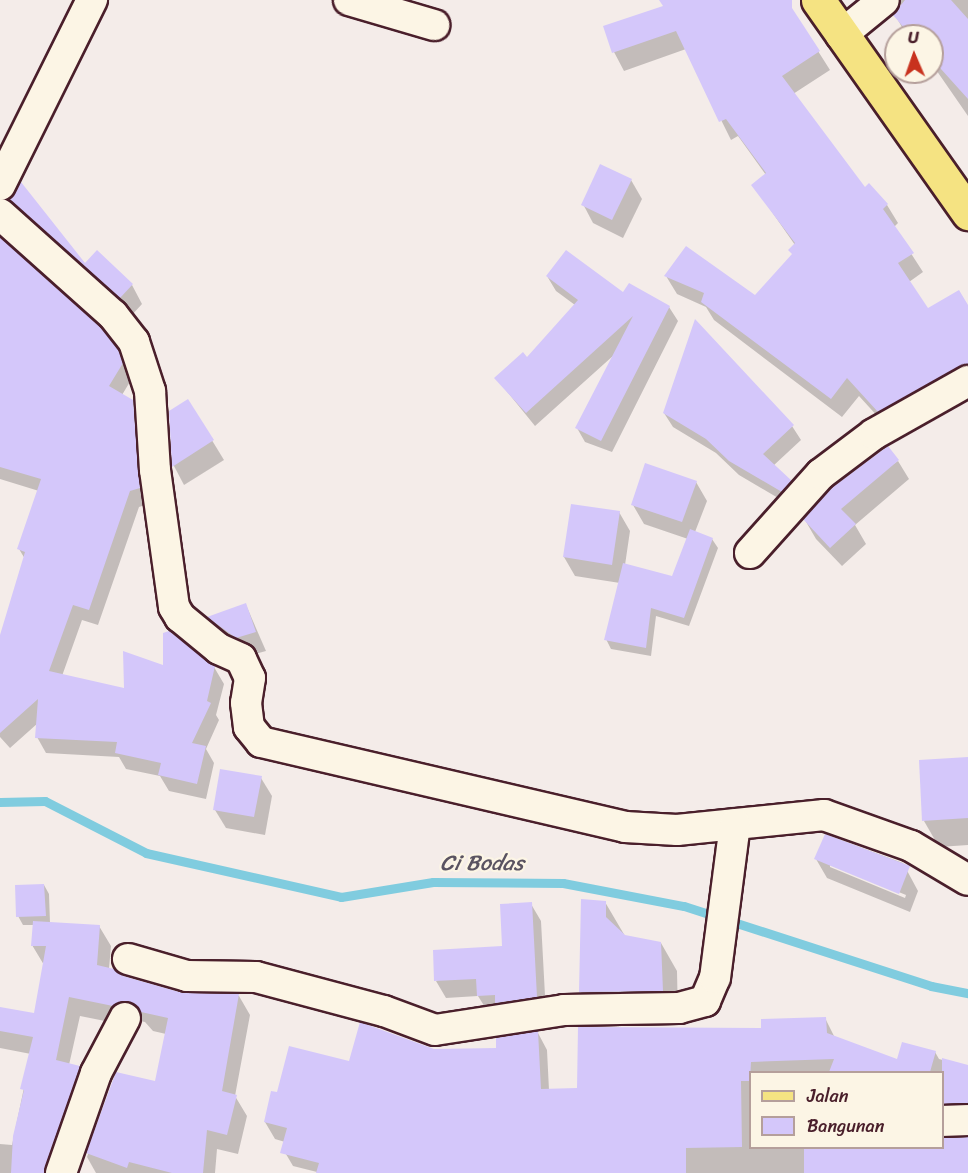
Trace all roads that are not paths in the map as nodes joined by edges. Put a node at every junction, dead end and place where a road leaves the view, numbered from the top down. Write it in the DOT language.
graph roads {
  1 [pos="92,0"];
  2 [pos="349,0"];
  3 [pos="818,0"];
  4 [pos="884,0"];
  5 [pos="434,25"];
  6 [pos="841,35"];
  7 [pos="0,185"];
  8 [pos="968,213"];
  9 [pos="0,214"];
  10 [pos="968,381"];
  11 [pos="750,554"];
  12 [pos="735,824"];
  13 [pos="968,880"];
  14 [pos="128,959"];
  15 [pos="125,1018"];
  16 [pos="968,1120"];
  17 [pos="944,1121"];
  18 [pos="61,1173"];
  1 -- 7 [label="street"];
  2 -- 5 [label="street"];
  3 -- 6 [label="main road"];
  4 -- 6 [label="street"];
  6 -- 8 [label="main road"];
  9 -- 12 [label="street"];
  10 -- 11 [label="street"];
  12 -- 13 [label="street"];
  12 -- 14 [label="street"];
  15 -- 18 [label="street"];
  16 -- 17 [label="street"];
}
